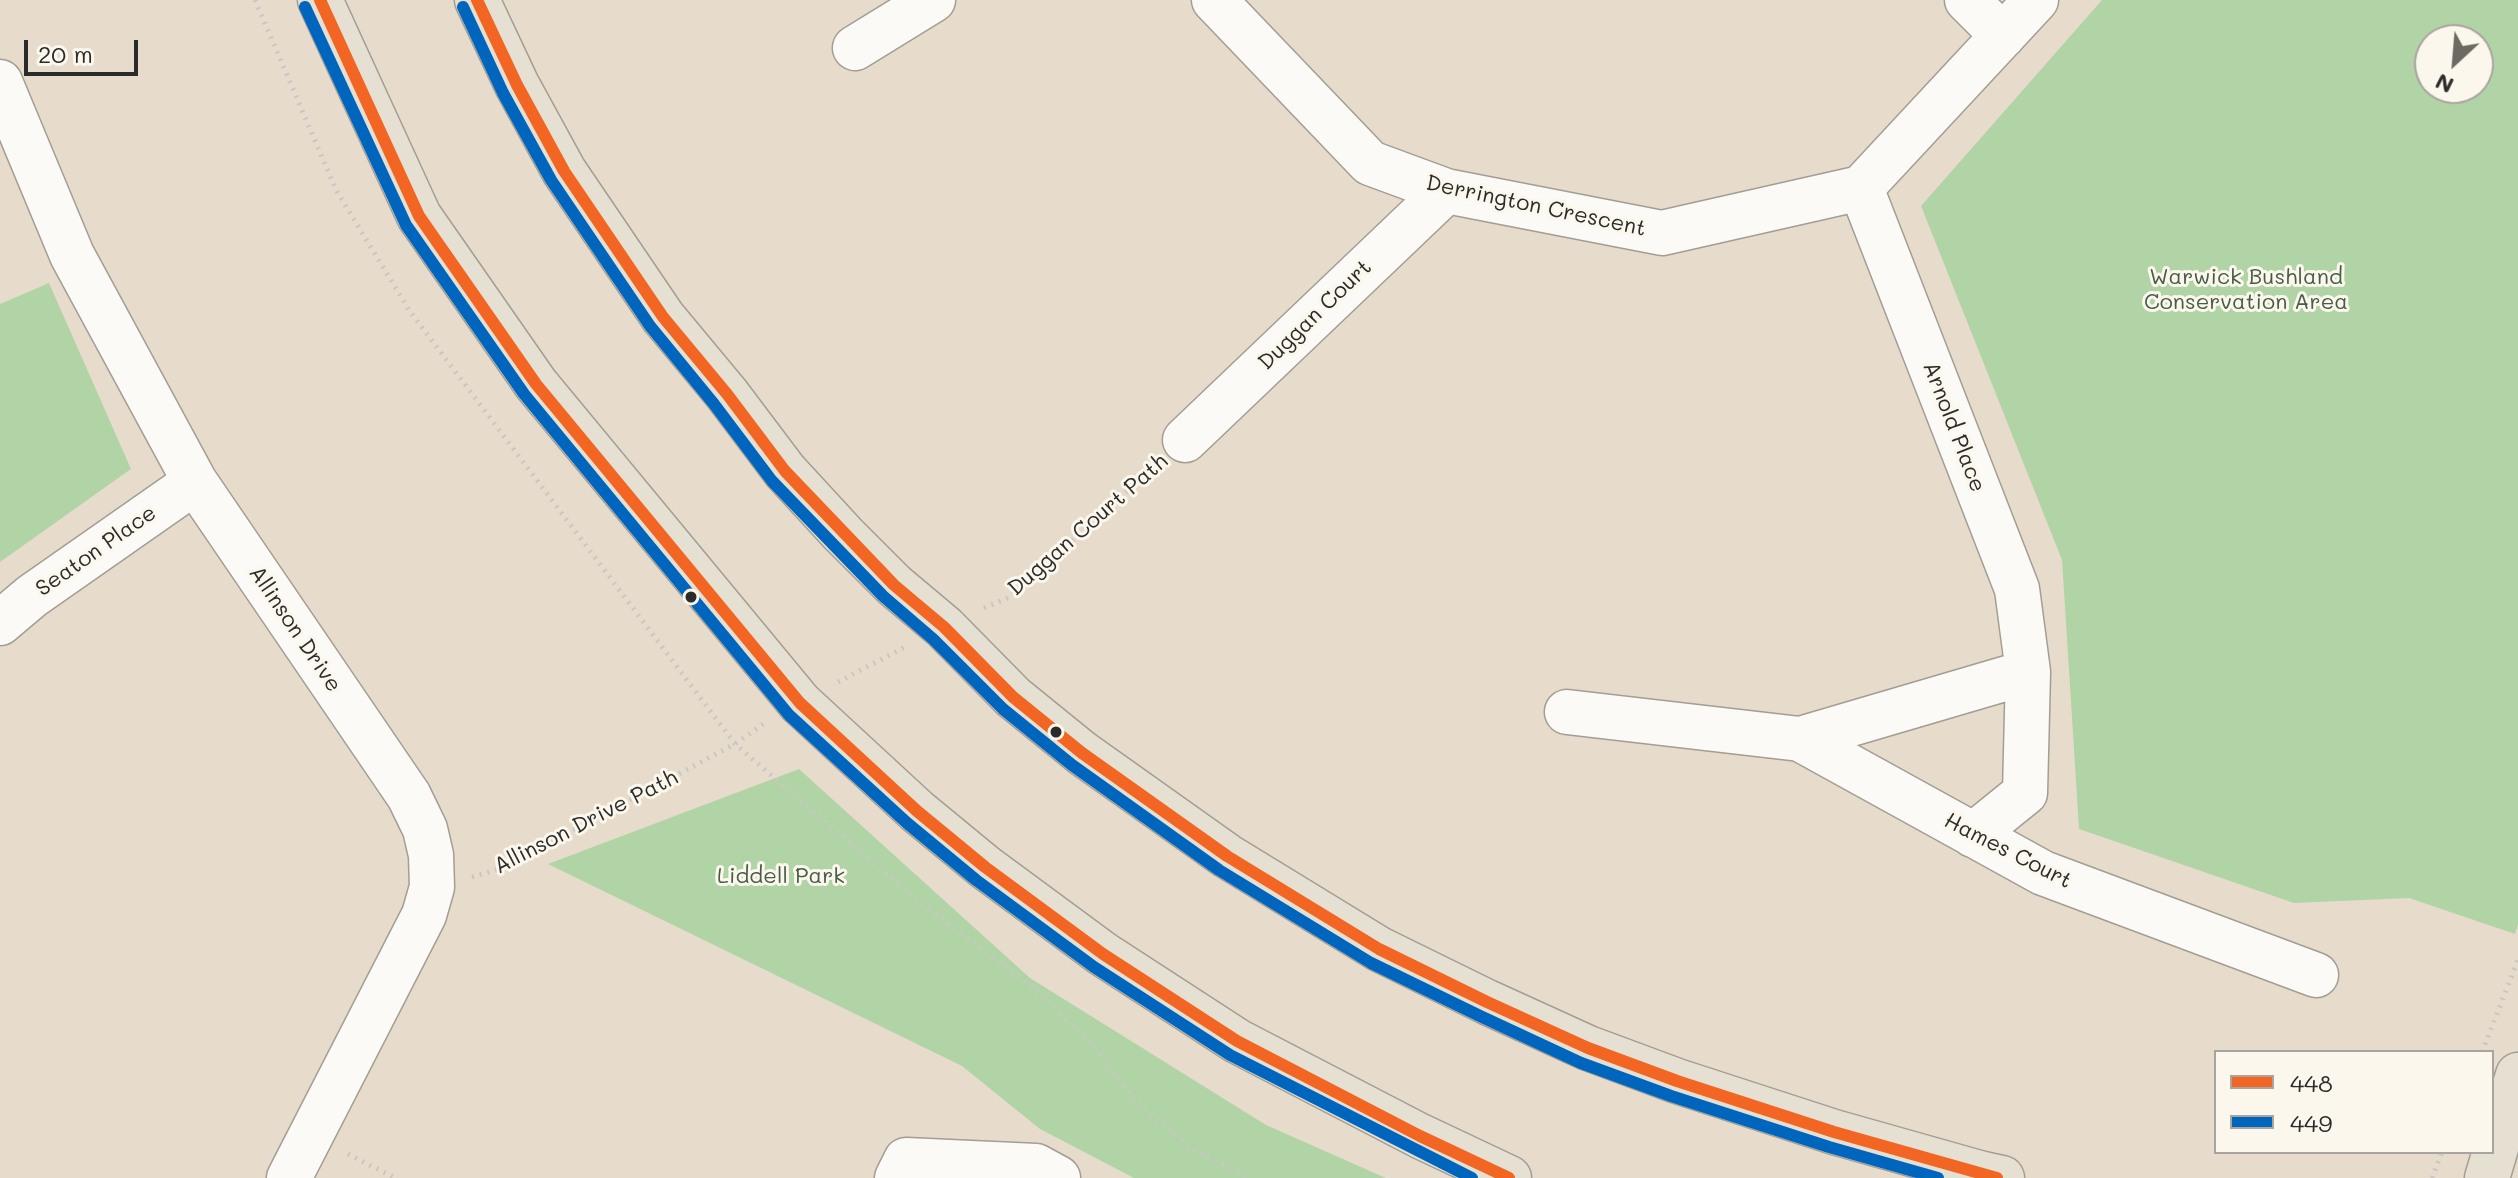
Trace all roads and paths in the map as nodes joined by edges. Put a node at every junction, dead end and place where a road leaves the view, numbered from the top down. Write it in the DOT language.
graph roads {
  1 [pos="320,0"];
  2 [pos="477,0"];
  3 [pos="933,0"];
  4 [pos="1214,0"];
  5 [pos="1967,0"];
  6 [pos="2036,0"];
  7 [pos="2003,36"];
  8 [pos="855,48"];
  9 [pos="0,82"];
  10 [pos="1861,188"];
  11 [pos="1446,191"];
  12 [pos="1185,440"];
  13 [pos="195,482"];
  14 [pos="0,623"];
  15 [pos="944,627"];
  16 [pos="2028,672"];
  17 [pos="1567,712"];
  18 [pos="1800,739"];
  19 [pos="735,744"];
  20 [pos="1973,835"];
  21 [pos="432,887"];
  22 [pos="2518,960"];
  23 [pos="2316,975"];
  24 [pos="2483,1050"];
  25 [pos="2518,1075"];
  26 [pos="311,1135"];
  27 [pos="2494,1153"];
  28 [pos="2441,1154"];
  29 [pos="2494,1154"];
  30 [pos="2487,1176"];
  31 [pos="1994,1177"];
  32 [pos="289,1178"];
  33 [pos="395,1178"];
  34 [pos="897,1178"];
  35 [pos="1058,1178"];
  36 [pos="1509,1178"];
  37 [pos="2432,1178"];
  1 -- 36 [label="main road"];
  2 -- 15 [label="main road"];
  3 -- 8 [label="street"];
  4 -- 11 [label="street, Derrington Crescent"];
  5 -- 7 [label="street"];
  6 -- 7 [label="street"];
  7 -- 10 [label="street"];
  9 -- 13 [label="street, Allinson Drive"];
  10 -- 11 [label="street, Derrington Crescent"];
  10 -- 16 [label="street, Arnold Place"];
  11 -- 12 [label="street, Duggan Court"];
  12 -- 15 [label="path, Duggan Court Path"];
  13 -- 14 [label="street, Seaton Place"];
  13 -- 21 [label="street, Allinson Drive"];
  15 -- 31 [label="main road"];
  16 -- 18 [label="street"];
  16 -- 20 [label="street, Arnold Place"];
  17 -- 18 [label="street"];
  18 -- 20 [label="street, Hames Court"];
  19 -- 21 [label="path, Allinson Drive Path"];
  20 -- 23 [label="street, Hames Court"];
  21 -- 26 [label="street, Allinson Drive"];
  22 -- 24 [label="path"];
  25 -- 27 [label="main road"];
  26 -- 32 [label="street, Allinson Drive"];
  26 -- 33 [label="path"];
  28 -- 37 [label="path"];
  29 -- 30 [label="main road"];
  34 -- 35 [label="street"];
}
